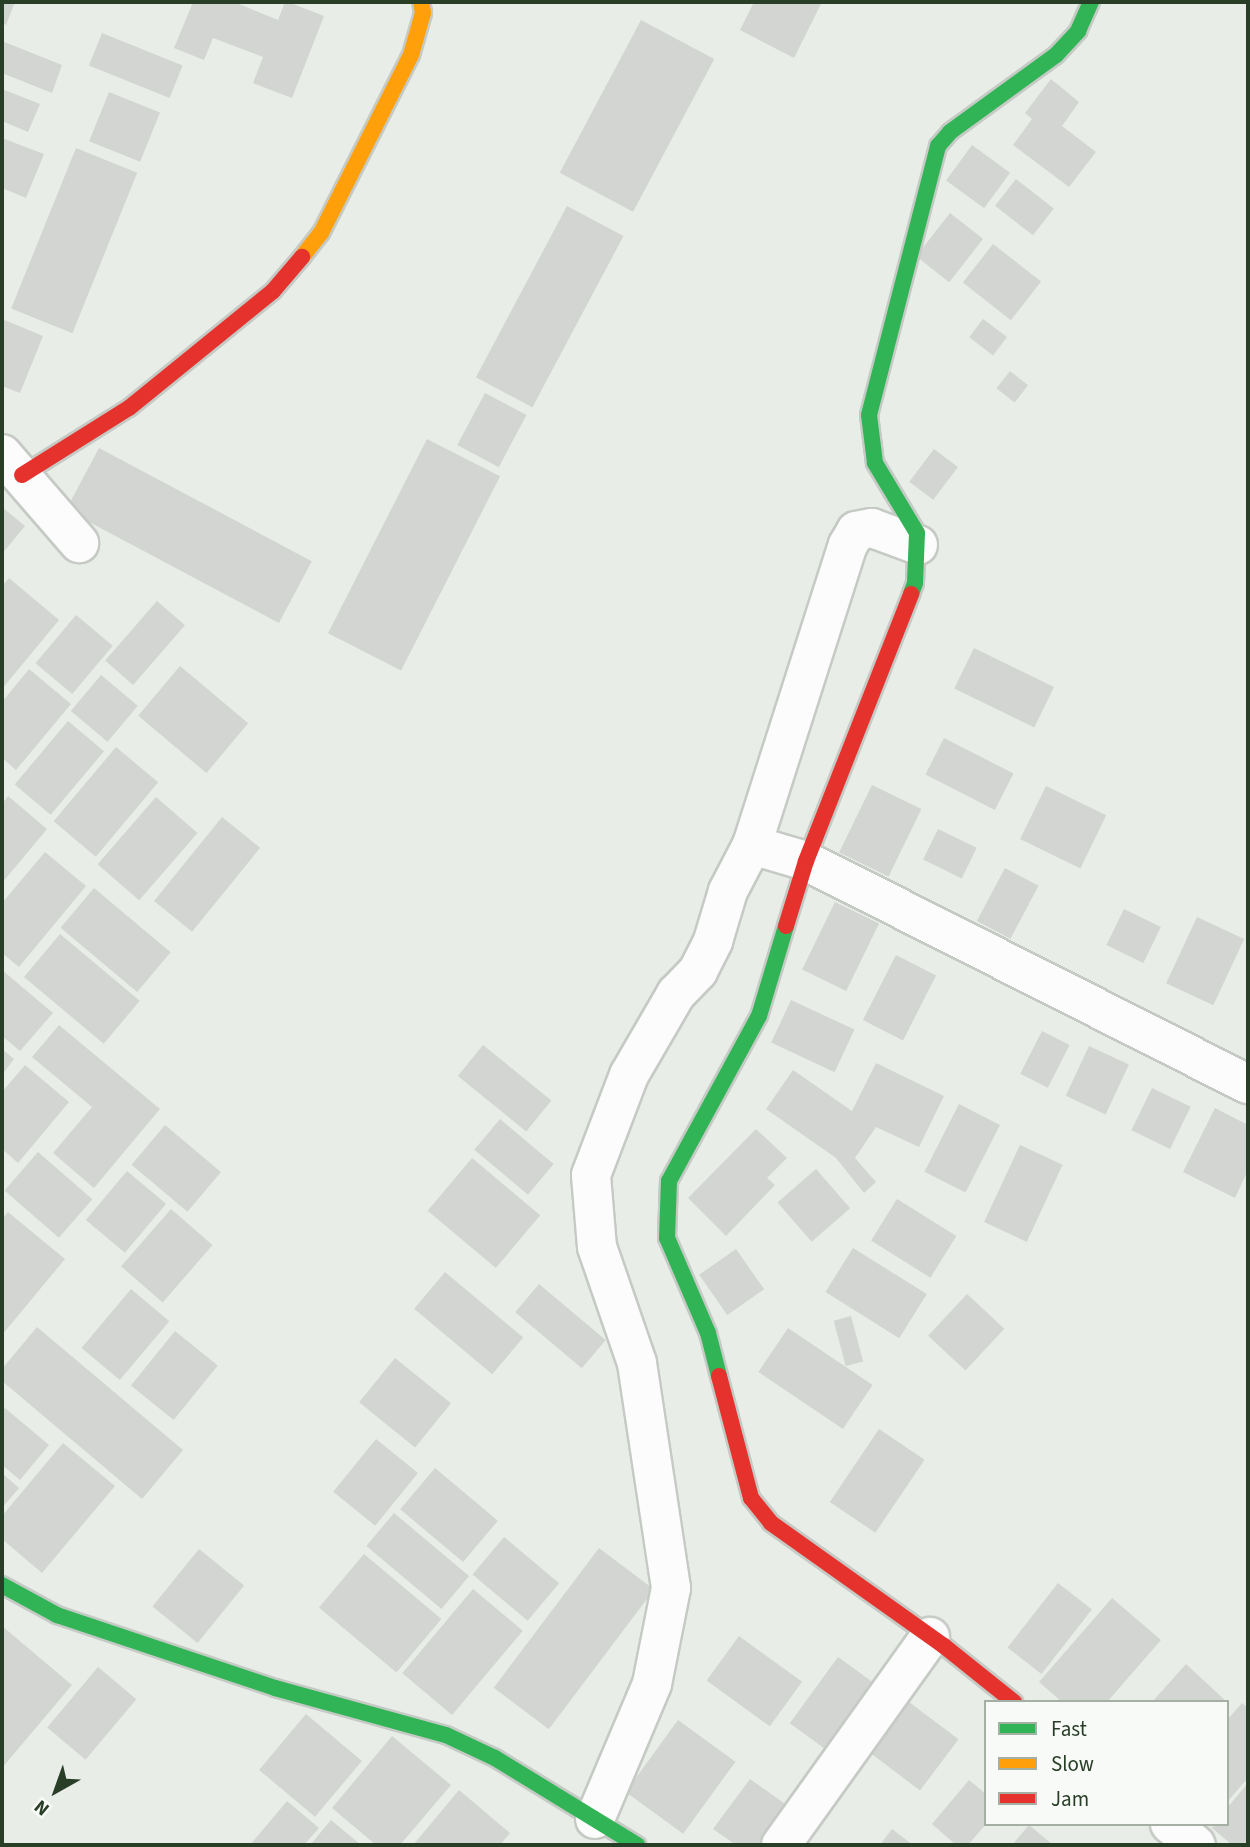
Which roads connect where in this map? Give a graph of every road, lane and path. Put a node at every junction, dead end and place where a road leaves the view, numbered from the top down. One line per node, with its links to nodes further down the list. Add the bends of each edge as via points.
1 (421, 2): 3 (street, via 423,13 411,55 321,233 273,291 129,408)
2 (1091, 2): 4 (street, via 1078,31 1056,55 950,132 938,146 869,415 875,463 917,533)
3 (12, 464): 5 (street)
4 (897, 537): 6 (street, via 915,583); 6 (street, via 856,531 848,545)
5 (79, 542)
6 (776, 851): 7 (street); 9 (street, via 759,1016 669,1181 667,1238 708,1333 751,1498 771,1523); 11 (street, via 728,891 713,942 698,971 676,994 629,1075 591,1175 597,1247 637,1363 671,1588 652,1684)
7 (1248, 1084)
8 (2, 1585): 11 (street, via 57,1615 275,1688 446,1735 495,1758)
9 (930, 1637): 10 (street); 14 (street)
10 (1011, 1700)
11 (595, 1819): 13 (street)
12 (1172, 1826): 15 (street)
13 (631, 1844)
14 (780, 1845)
15 (1196, 1845)

